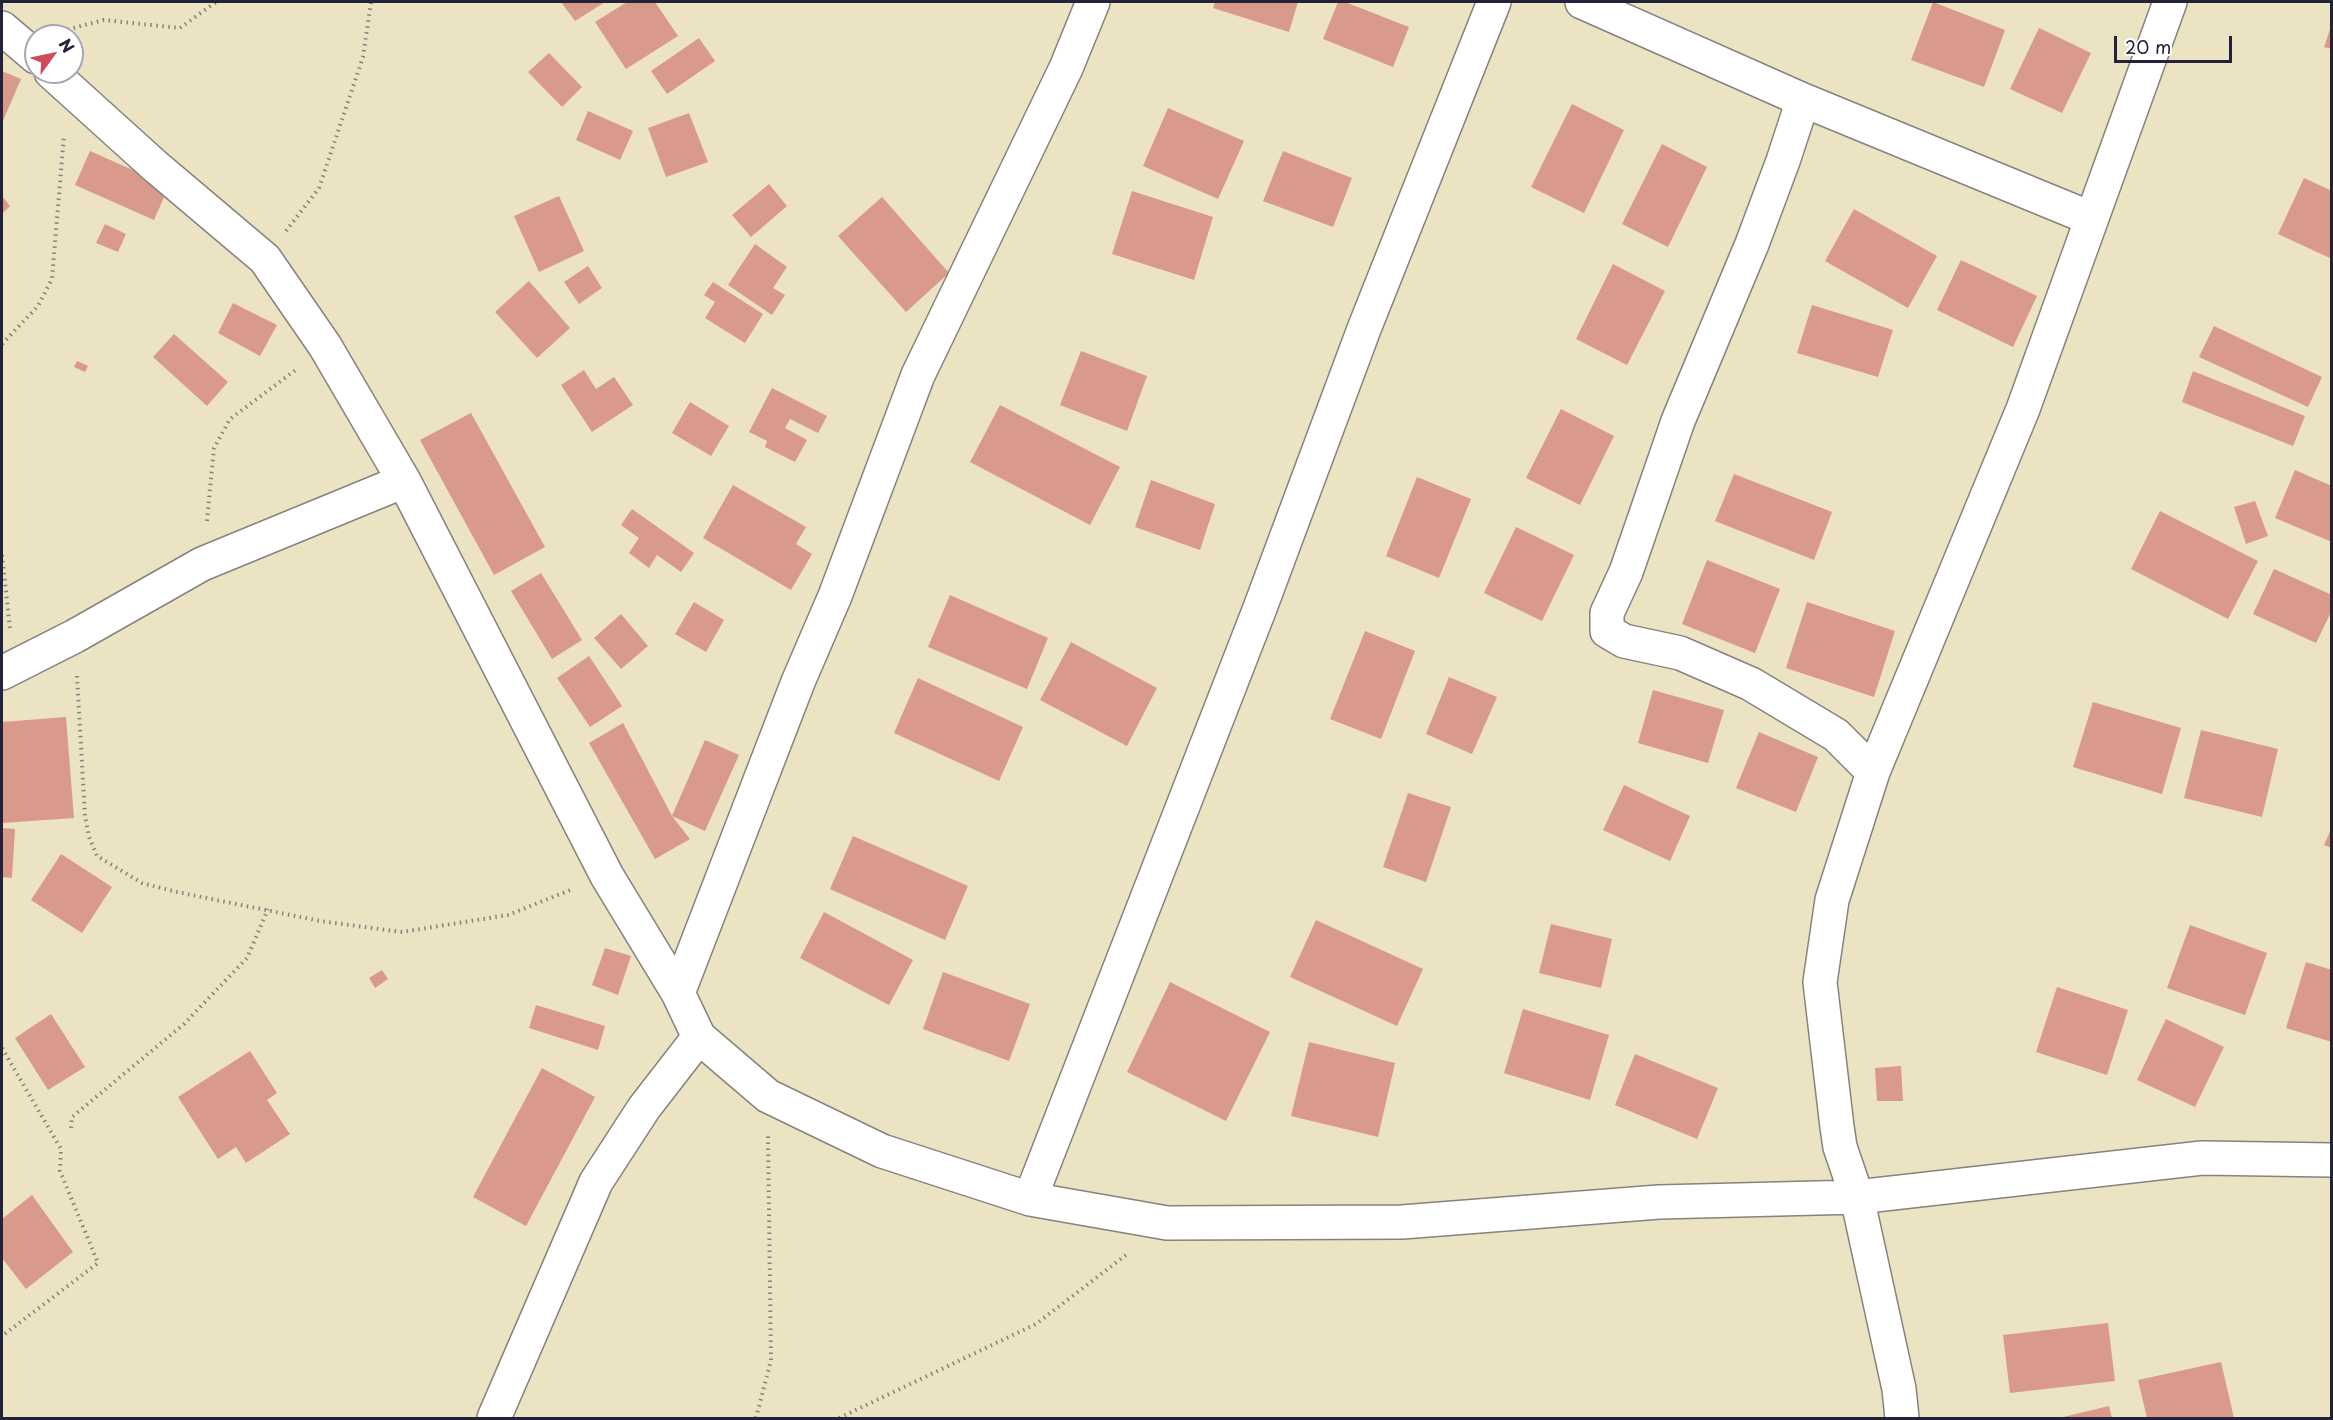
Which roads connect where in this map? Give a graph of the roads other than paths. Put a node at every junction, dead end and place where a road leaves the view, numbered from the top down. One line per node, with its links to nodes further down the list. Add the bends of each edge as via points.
1 (1093, 2): 13 (street, via 1066,68 918,375)
2 (1494, 2): 17 (street, via 1364,329)
3 (1582, 2): 8 (street)
4 (2170, 2): 9 (street)
5 (2, 28): 6 (street)
6 (24, 37)
7 (63, 84): 10 (street, via 265,259 325,346)
8 (1803, 100): 9 (street); 12 (street, via 1756,234 1678,421 1626,572 1606,613 1607,631 1624,640 1680,652 1751,684 1836,735)
9 (2090, 218): 12 (street, via 2023,409)
10 (404, 481): 11 (street, via 202,564); 13 (street, via 607,876)
11 (8, 671)
12 (1873, 772): 16 (street, via 1832,900 1820,982 1840,1147)
13 (678, 993): 14 (street)
14 (699, 1037): 17 (street, via 768,1096 882,1151); 18 (street, via 644,1108 596,1182)
15 (2331, 1160): 16 (street, via 2202,1158)
16 (1857, 1197): 17 (street, via 1659,1202 1402,1222 1167,1223); 19 (street, via 1899,1389)
17 (1030, 1199)
18 (494, 1419)
19 (1902, 1419)

